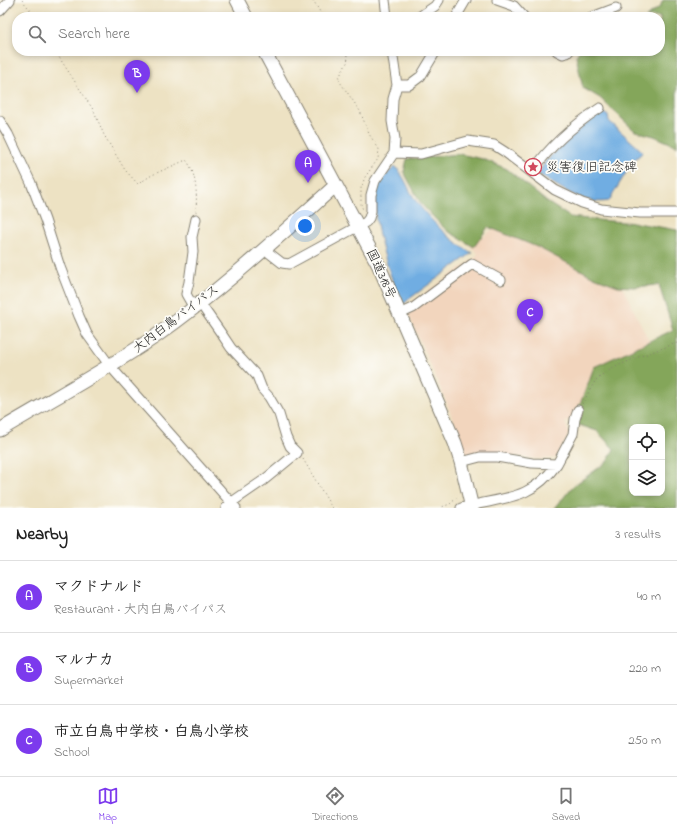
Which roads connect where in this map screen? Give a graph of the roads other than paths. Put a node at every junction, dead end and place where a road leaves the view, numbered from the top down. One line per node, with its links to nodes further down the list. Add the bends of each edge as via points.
1 (10, 0): 8 (street)
2 (237, 0): 9 (highway)
3 (385, 0): 10 (street)
4 (439, 0): 11 (street)
5 (466, 0): 12 (street)
6 (497, 0): 13 (street, via 514,6)
7 (616, 8): 14 (street)
8 (0, 11)
9 (243, 12)
10 (386, 12)
11 (426, 12)
12 (459, 12)
13 (519, 12)
14 (605, 12)
15 (267, 56): 23 (highway, 国道318号)
16 (393, 56): 18 (street)
17 (433, 56): 18 (street, via 420,76 409,85)
18 (398, 85): 21 (street, via 393,99)
19 (600, 108): 22 (street, via 558,141)
20 (0, 121): 31 (street, via 31,183 60,267 87,334)
21 (394, 153): 22 (street, via 421,154 468,141 494,145); 26 (street, via 375,181 371,195 372,210 369,218)
22 (532, 172): 24 (street, via 555,190 601,209)
23 (335, 186): 26 (highway, 国道318号); 27 (highway, 大内白鳥バイパス)
24 (677, 213)
25 (196, 219): 29 (street, via 186,294)
26 (362, 224): 27 (street, via 289,264 282,263); 30 (highway, 国道318号, via 379,266)
27 (264, 249): 29 (highway, 大内白鳥バイパス)
28 (501, 280): 30 (street, via 472,264)
29 (197, 305): 31 (highway, 大内白鳥バイパス); 36 (street, via 257,376 262,389 279,414 290,446 297,453)
30 (403, 313): 34 (highway, 国道318号)
31 (110, 366): 33 (highway, 大内白鳥バイパス); 36 (street)
32 (578, 410): 35 (street, via 573,434)
33 (0, 430)
34 (461, 462): 35 (street, via 480,457 497,457); 37 (highway, 国道318号, via 468,490)
35 (557, 464): 37 (street, via 548,476 531,490 513,498)
36 (231, 506)
37 (468, 507)

